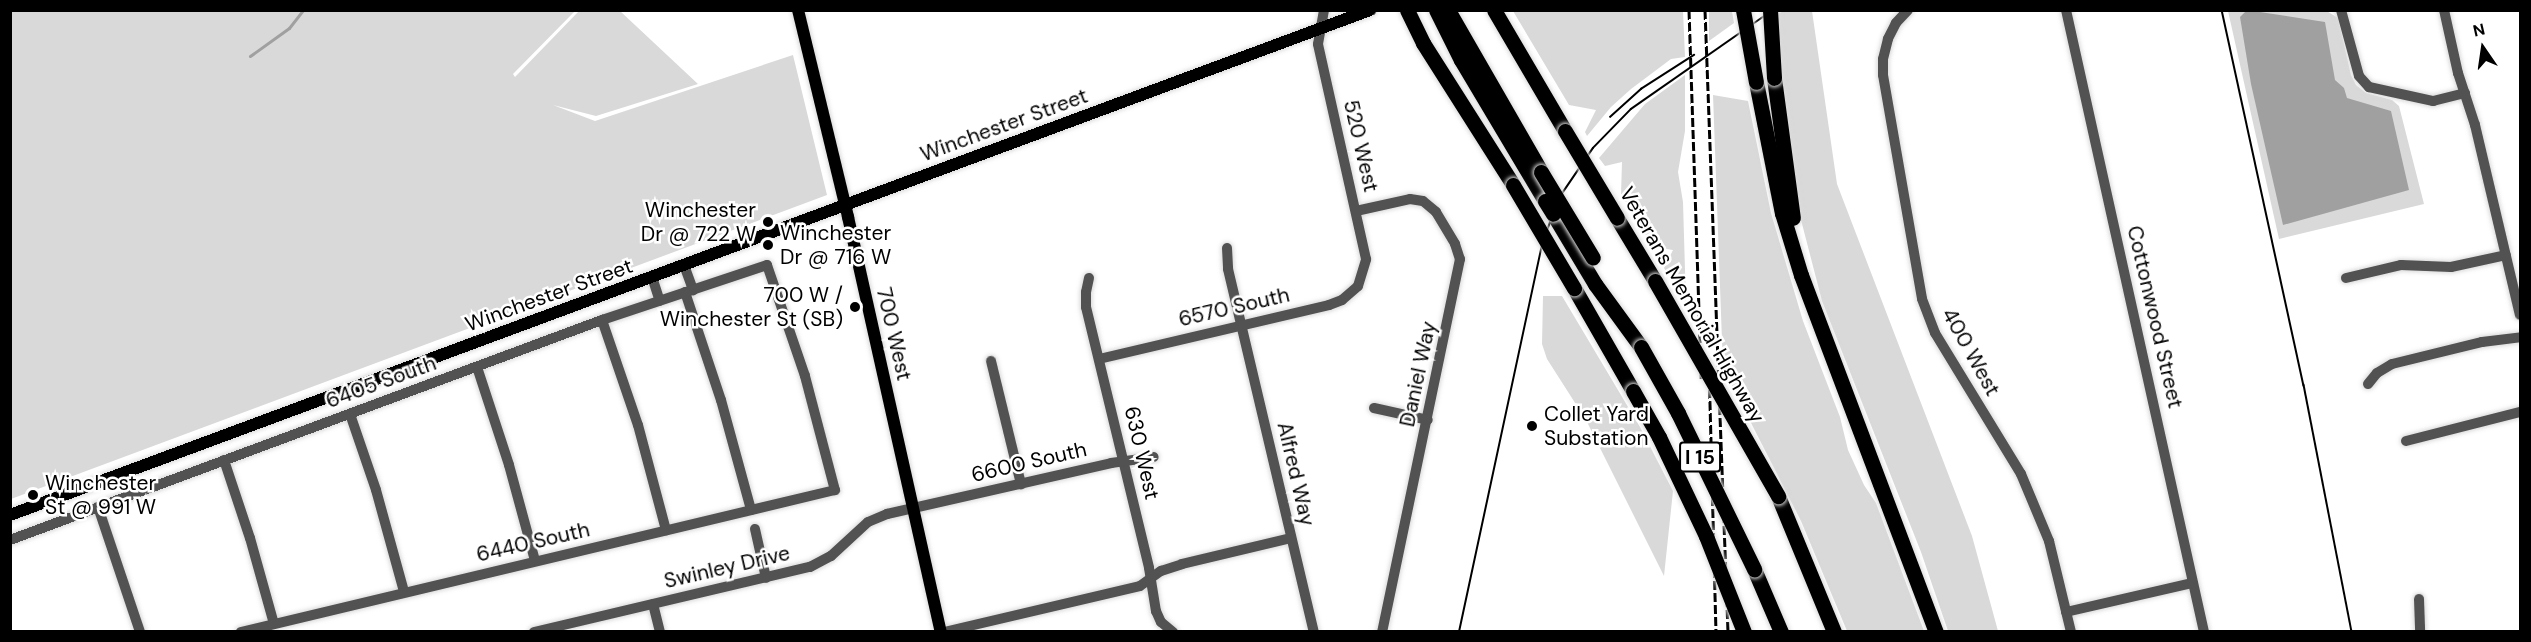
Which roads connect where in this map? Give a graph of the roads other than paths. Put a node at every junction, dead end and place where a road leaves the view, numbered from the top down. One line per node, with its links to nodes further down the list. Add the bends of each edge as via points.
1 (798, 10): 17 (main road, 700 West)
2 (1324, 10): 14 (street, 520 West)
3 (1370, 10): 14 (main road, Winchester Street)
4 (1407, 10): 73 (highway, bridge, via 1423,44 1513,185 1659,437 1706,536)
5 (1436, 10): 15 (highway)
6 (1448, 10): 15 (highway, I 15)
7 (1743, 10): 23 (highway, bridge, via 1782,213)
8 (1770, 10): 23 (highway, bridge, via 1774,78)
9 (1908, 10): 63 (street, 400 West, via 1888,39 1883,75 1925,309 1935,333 2021,474 2049,541)
10 (2066, 10): 59 (street, Cottonwood Street)
11 (2341, 10): 16 (street, via 2359,76 2369,87 2433,101)
12 (2444, 10): 16 (street)
13 (1496, 15): 75 (highway, Veterans Memorial Highway / I 15, bridge, via 1778,496)
14 (1322, 28): 17 (main road, Winchester Street); 18 (street, 520 West, via 1318,44)
15 (1455, 36): 33 (highway, I 15, bridge, via 1593,258); 33 (highway, bridge, via 1545,201 1595,284)
16 (2465, 93): 20 (street)
17 (845, 205): 21 (main road, Winchester Street); 49 (main road, 700 West)
18 (1356, 211): 22 (street, 520 West, via 1366,260); 41 (street, Daniel Way, via 1410,199 1424,201 1436,212 1459,254 1460,270)
19 (1227, 248): 31 (street, Alfred Way)
20 (2506, 255): 26 (street, via 2451,267 2401,265); 29 (street)
21 (684, 265): 24 (main road, Winchester Street); 27 (street)
22 (1364, 273): 31 (street, 6570 South, via 1358,286 1342,300)
23 (1801, 275): 76 (highway)
24 (652, 277): 28 (street); 51 (main road, Winchester Street)
25 (1089, 278): 34 (street, 630 West, via 1085,299)
26 (2346, 278)
27 (689, 291): 28 (street, 6405 South); 47 (street, 6405 South, via 767,265 805,376); 50 (street)
28 (660, 301): 30 (street, 6405 South)
29 (2520, 315)
30 (602, 320): 36 (street, 6405 South); 53 (street, via 638,425)
31 (1242, 326): 34 (street, 6570 South); 54 (street, Alfred Way)
32 (2520, 337): 37 (street, via 2392,364)
33 (1641, 347): 74 (highway, I 15, bridge, via 1678,413)
34 (1099, 359): 45 (street, 630 West)
35 (991, 361): 46 (street)
36 (477, 367): 40 (street, 6405 South); 56 (street)
37 (2368, 384)
38 (1374, 408): 41 (street)
39 (2520, 412): 42 (street)
40 (350, 414): 44 (street, 6405 South); 60 (street)
41 (1428, 420): 72 (street, Daniel Way)
42 (2406, 441)
43 (1154, 457): 45 (street, 6600 South)
44 (224, 460): 48 (street, 6405 South); 64 (street)
45 (1125, 462): 46 (street, 6600 South); 58 (street, 630 West)
46 (1021, 484): 49 (street, 6600 South)
47 (835, 490): 50 (street, 6440 South)
48 (98, 507): 55 (street, 6405 South); 65 (street)
49 (913, 508): 57 (street, Swinley Drive, via 868,522 816,565); 69 (main road, 700 West)
50 (751, 510): 53 (street, 6440 South)
51 (10, 515)
52 (755, 529): 57 (street)
53 (666, 530): 56 (street, 6440 South)
54 (1291, 538): 58 (street, via 1182,564); 71 (street, Alfred Way)
55 (10, 540)
56 (536, 561): 60 (street, 6440 South)
57 (766, 578): 62 (street, Swinley Drive)
58 (1150, 579): 69 (street, via 1140,586); 70 (street, 630 West, via 1158,617)
59 (2193, 583): 63 (street); 78 (street, Cottonwood Street)
60 (404, 592): 64 (street, 6440 South)
61 (2419, 599): 79 (street)
62 (653, 604): 67 (street, Swinley Drive); 68 (street)
63 (2066, 612): 77 (street, 400 West)
64 (274, 624): 66 (street, 6440 South)
65 (140, 632)
66 (241, 632)
67 (534, 632)
68 (660, 632)
69 (943, 632)
70 (1173, 632)
71 (1314, 632)
72 (1382, 632)
73 (1744, 632)
74 (1781, 632)
75 (1834, 632)
76 (1936, 632)
77 (2071, 632)
78 (2204, 632)
79 (2420, 632)

